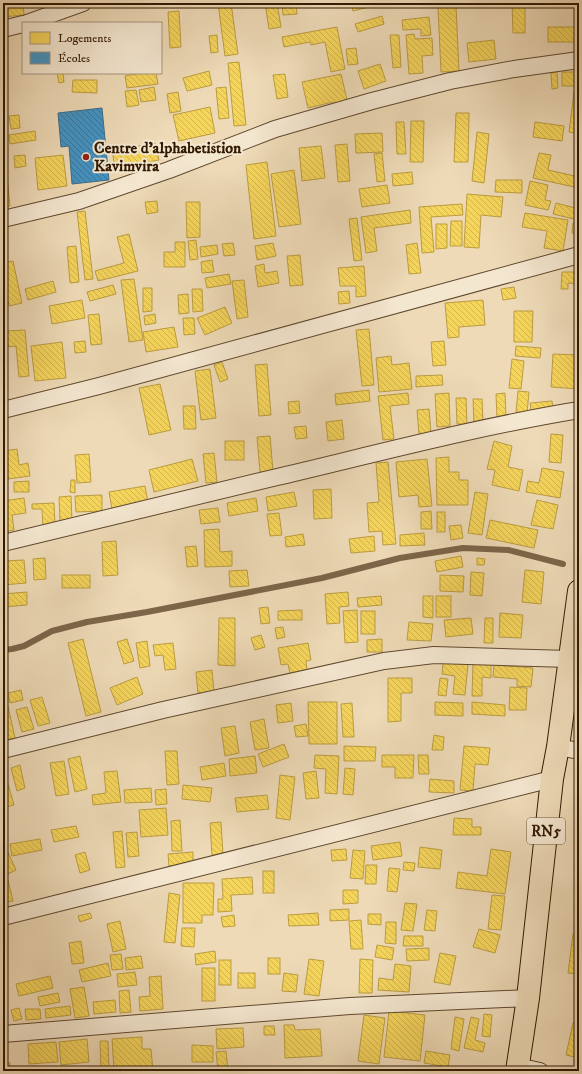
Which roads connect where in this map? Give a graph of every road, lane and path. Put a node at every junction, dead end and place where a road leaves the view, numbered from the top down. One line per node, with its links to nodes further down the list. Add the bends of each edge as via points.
1 (83, 3): 2 (street)
2 (30, 22)
3 (22, 24): 4 (street)
4 (3, 29)
5 (579, 60): 6 (street, via 450,81 372,101 275,129 79,201)
6 (3, 219)
7 (579, 255): 8 (street)
8 (3, 410)
9 (579, 410): 10 (street, via 378,452)
10 (3, 543)
11 (579, 591): 12 (highway, RN5)
12 (570, 659): 13 (highway, RN5); 14 (street, via 434,655 384,661 163,710)
13 (558, 747): 15 (street); 16 (highway, RN5)
14 (3, 750)
15 (579, 751)
16 (552, 779): 17 (street); 18 (highway, RN5)
17 (3, 917)
18 (528, 998): 19 (street, via 350,1006); 20 (highway, RN5)
19 (3, 1034)
20 (517, 1068): 21 (street)
21 (540, 1071)

